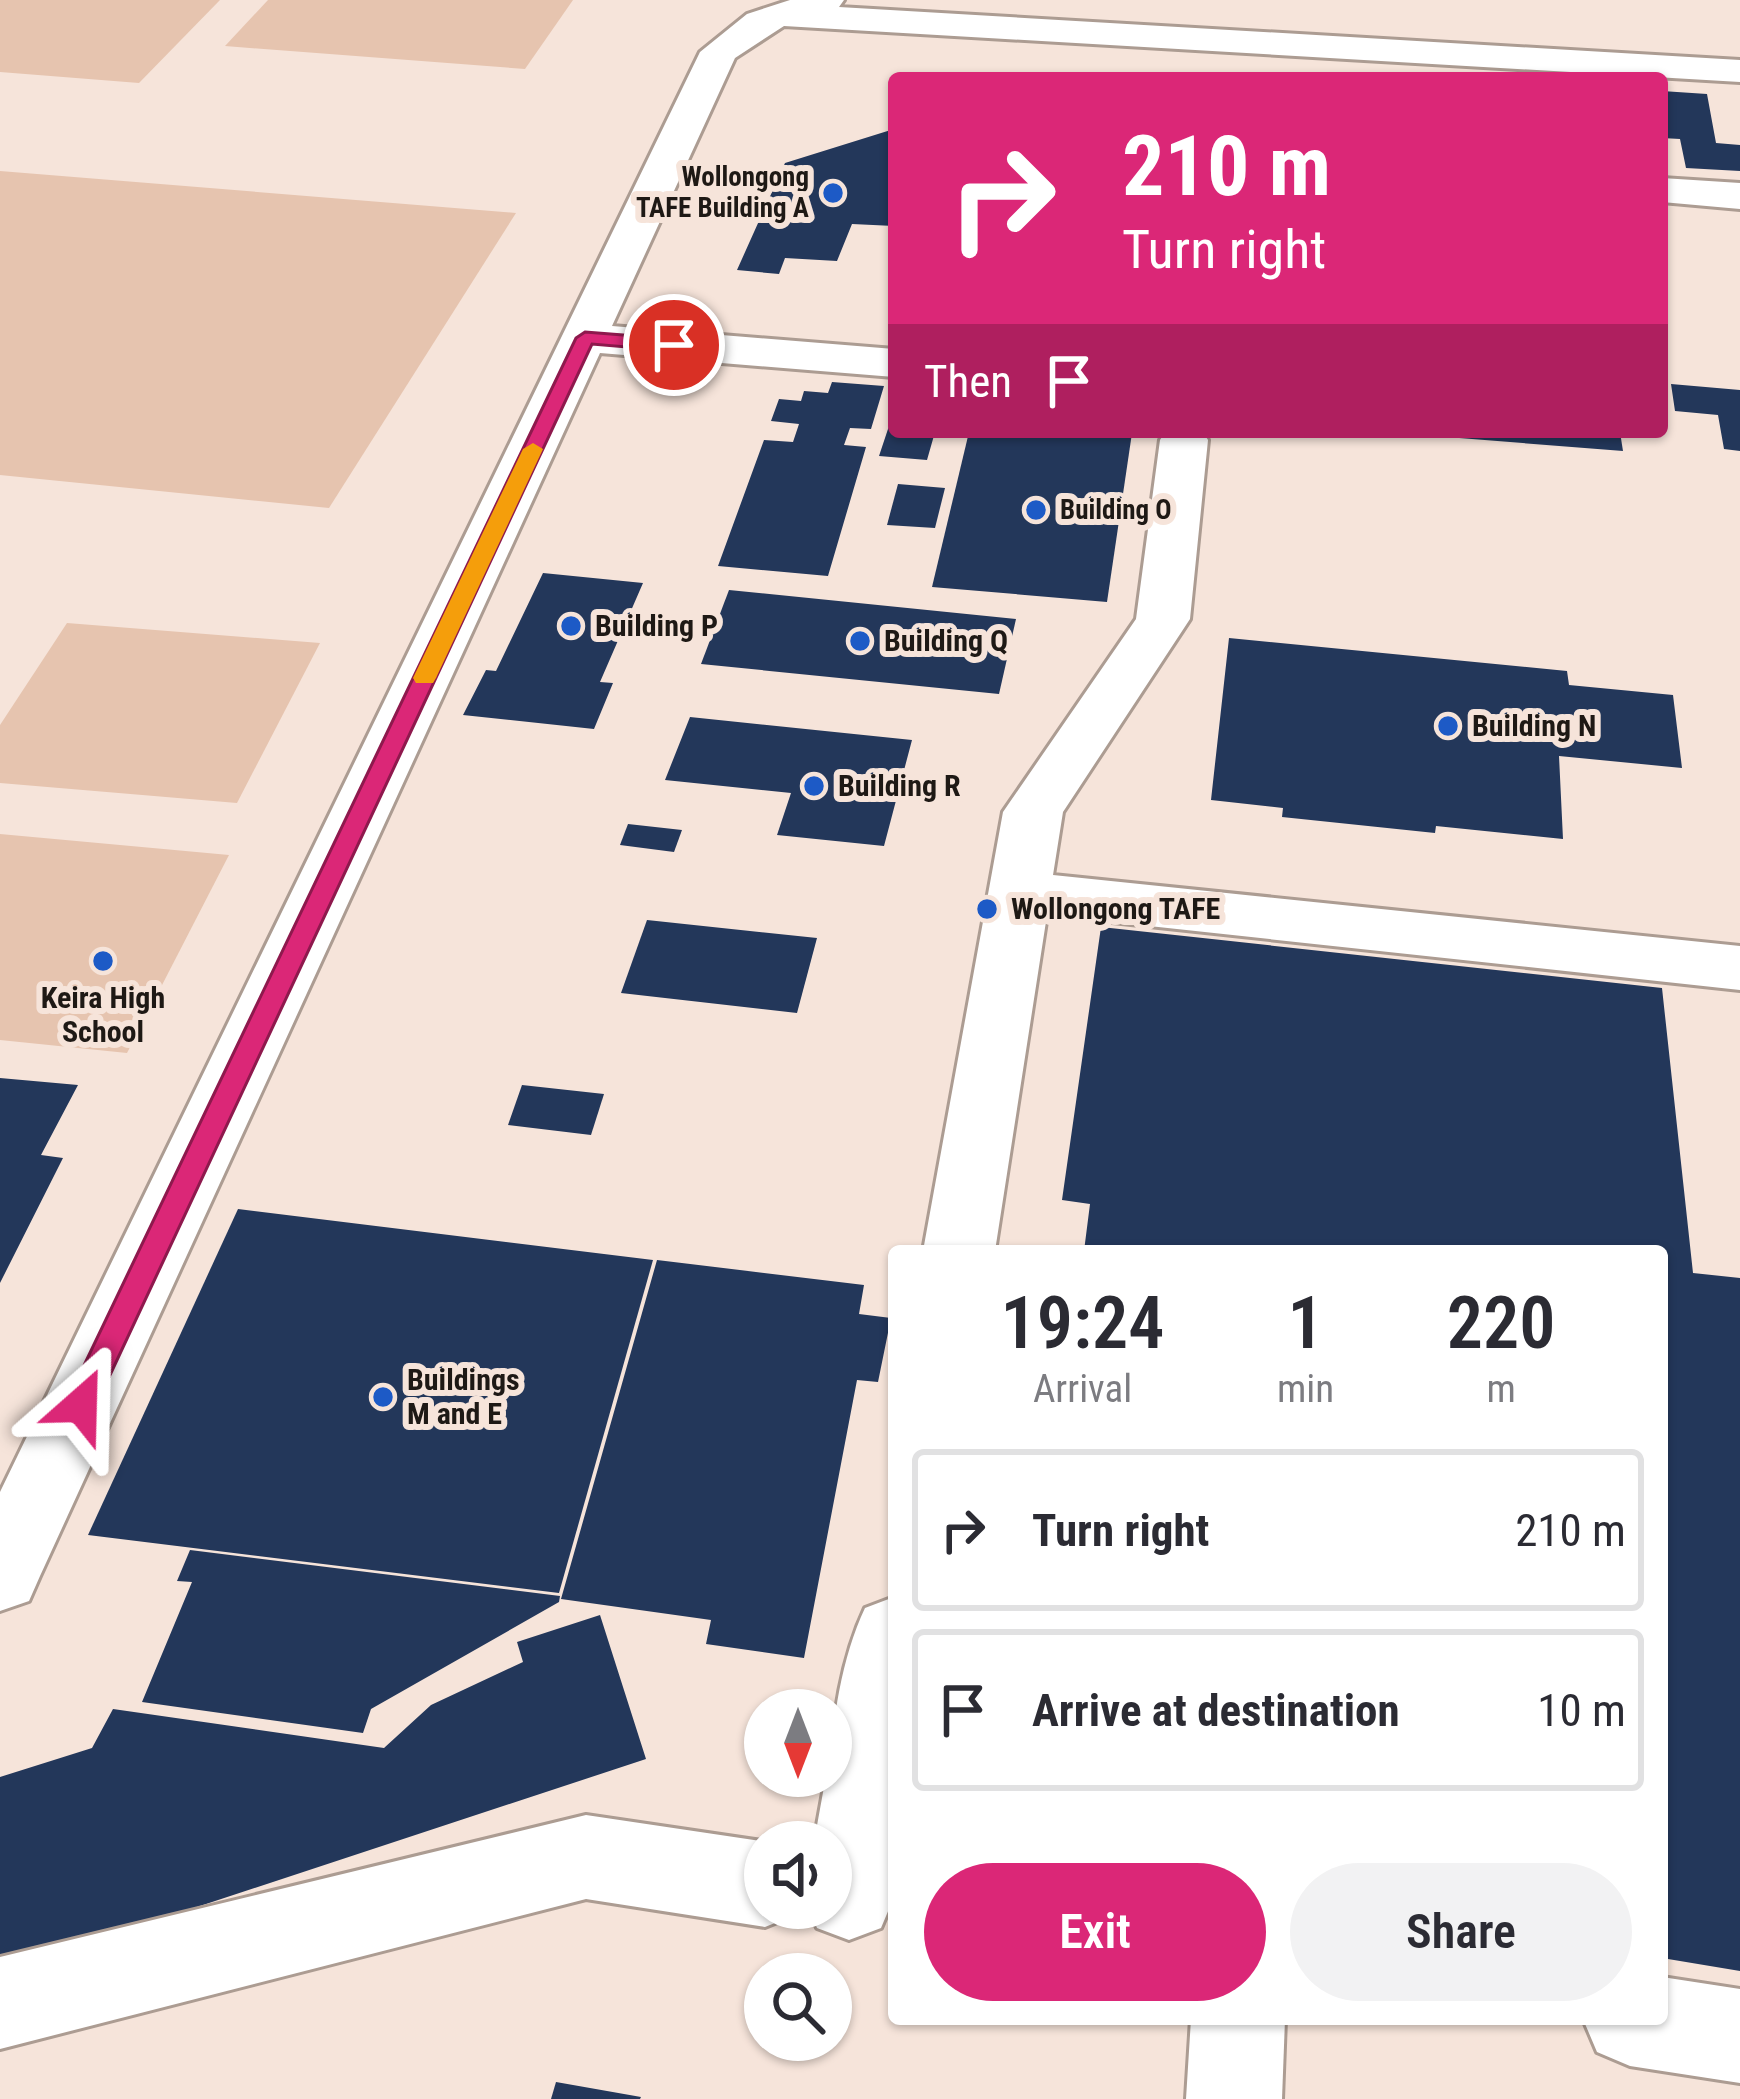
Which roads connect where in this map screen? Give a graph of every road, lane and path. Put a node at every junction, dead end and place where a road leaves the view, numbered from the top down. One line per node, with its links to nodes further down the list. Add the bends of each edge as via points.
1 (826, 0): 3 (lane)
2 (838, 0): 4 (lane)
3 (776, 15): 4 (lane); 9 (lane, via 745,30 721,21)
4 (874, 19): 5 (lane)
5 (1296, 61): 6 (lane)
6 (1740, 71)
7 (1668, 190): 8 (lane)
8 (1740, 196)
9 (585, 338): 10 (lane); 15 (lane)
10 (888, 363)
11 (1184, 440): 12 (lane, via 1163,619 1033,812)
12 (1020, 892): 13 (lane); 14 (lane)
13 (1740, 968)
14 (960, 1245)
15 (0, 1576)
16 (888, 1661): 17 (lane)
17 (852, 1821)
18 (744, 1881): 19 (lane, via 586,1857)
19 (0, 2003)
20 (1238, 2025): 23 (lane)
21 (1668, 2025): 22 (lane)
22 (1740, 2036)
23 (1234, 2099)

